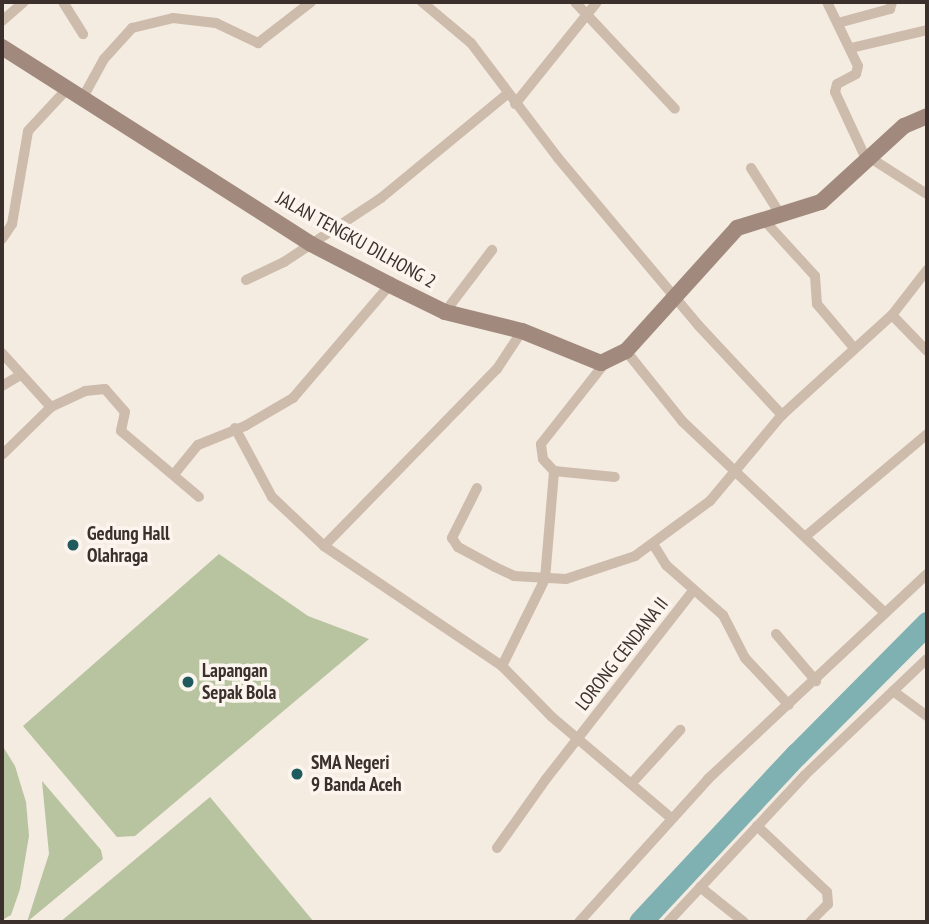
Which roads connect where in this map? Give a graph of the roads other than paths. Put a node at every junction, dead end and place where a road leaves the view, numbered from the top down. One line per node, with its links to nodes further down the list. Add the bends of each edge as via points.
1 (24, 2): 10 (street)
2 (63, 2): 13 (street)
3 (312, 2): 18 (street, via 258,43 216,23 173,18 132,28 104,59)
4 (422, 2): 17 (street, via 471,43)
5 (575, 2): 9 (street)
6 (597, 2): 9 (street)
7 (828, 2): 11 (street)
8 (892, 2): 11 (street, via 890,9)
9 (588, 12): 19 (street); 20 (street)
10 (2, 21)
11 (838, 23): 14 (street)
12 (927, 30): 14 (street)
13 (83, 34)
14 (851, 48): 22 (street, via 858,72 839,82 835,92)
15 (2, 49): 16 (street, JALAN TENGKU DILHONG 2)
16 (67, 89): 18 (street, JALAN TENGKU DILHONG 2); 27 (street, via 28,131 12,224)
17 (507, 94): 19 (street); 28 (street, via 399,186)
18 (82, 99): 28 (street, JALAN TENGKU DILHONG 2)
19 (515, 104): 33 (street)
20 (675, 109)
21 (927, 116): 22 (street, via 904,126)
22 (870, 161): 24 (street); 25 (street, via 821,202)
23 (751, 168): 25 (street)
24 (927, 194)
25 (780, 214): 26 (street)
26 (764, 219): 33 (street, via 737,228); 37 (street, via 815,276 817,304)
27 (2, 239)
28 (311, 244): 31 (street); 32 (street, JALAN TENGKU DILHONG 2)
29 (492, 250): 34 (street)
30 (927, 270): 35 (street)
31 (246, 280)
32 (390, 285): 34 (street, JALAN TENGKU DILHONG 2); 46 (street, via 293,398)
33 (677, 297): 38 (street); 45 (street)
34 (445, 312): 36 (street, JALAN TENGKU DILHONG 2)
35 (892, 315): 37 (street); 39 (street)
36 (522, 331): 41 (street, JALAN TENGKU DILHONG 2); 57 (street, via 497,369)
37 (854, 348): 45 (street)
38 (626, 351): 41 (street); 51 (street, via 682,421)
39 (927, 351)
40 (2, 353): 42 (street)
41 (606, 363): 49 (street, via 544,438 543,459)
42 (20, 375): 43 (street); 44 (street)
43 (2, 386)
44 (51, 407): 48 (street); 50 (street, via 85,391 105,389 125,412 121,431)
45 (782, 415): 51 (street)
46 (235, 428): 50 (street, via 198,445); 57 (street, via 272,497)
47 (927, 434): 55 (street)
48 (2, 455)
49 (554, 471): 52 (street); 59 (street)
50 (175, 473): 54 (street)
51 (736, 474): 55 (street); 56 (street, via 710,501)
52 (615, 477)
53 (477, 488): 59 (street, via 452,538 455,544 514,576)
54 (199, 497)
55 (806, 536): 61 (street)
56 (653, 544): 59 (street, via 595,572); 60 (street, via 666,565)
57 (324, 546): 64 (street)
58 (927, 574): 61 (street)
59 (545, 579): 64 (street)
60 (693, 591): 67 (street, via 723,615 746,658); 70 (street, LORONG CENDANA II)
61 (885, 613): 65 (street)
62 (776, 634): 65 (street)
63 (927, 659): 66 (street)
64 (502, 666): 70 (street)
65 (816, 681): 67 (street)
66 (893, 691): 68 (street); 73 (street)
67 (789, 705): 72 (street)
68 (927, 716)
69 (680, 730): 71 (street)
70 (578, 737): 71 (street); 74 (street, LORONG CENDANA II)
71 (632, 783): 72 (street)
72 (671, 818): 76 (street)
73 (757, 826): 75 (street); 79 (street, via 827,892 828,904)
74 (497, 848)
75 (700, 887): 77 (street); 78 (street)
76 (579, 922)
77 (668, 922)
78 (744, 922)
79 (810, 922)

